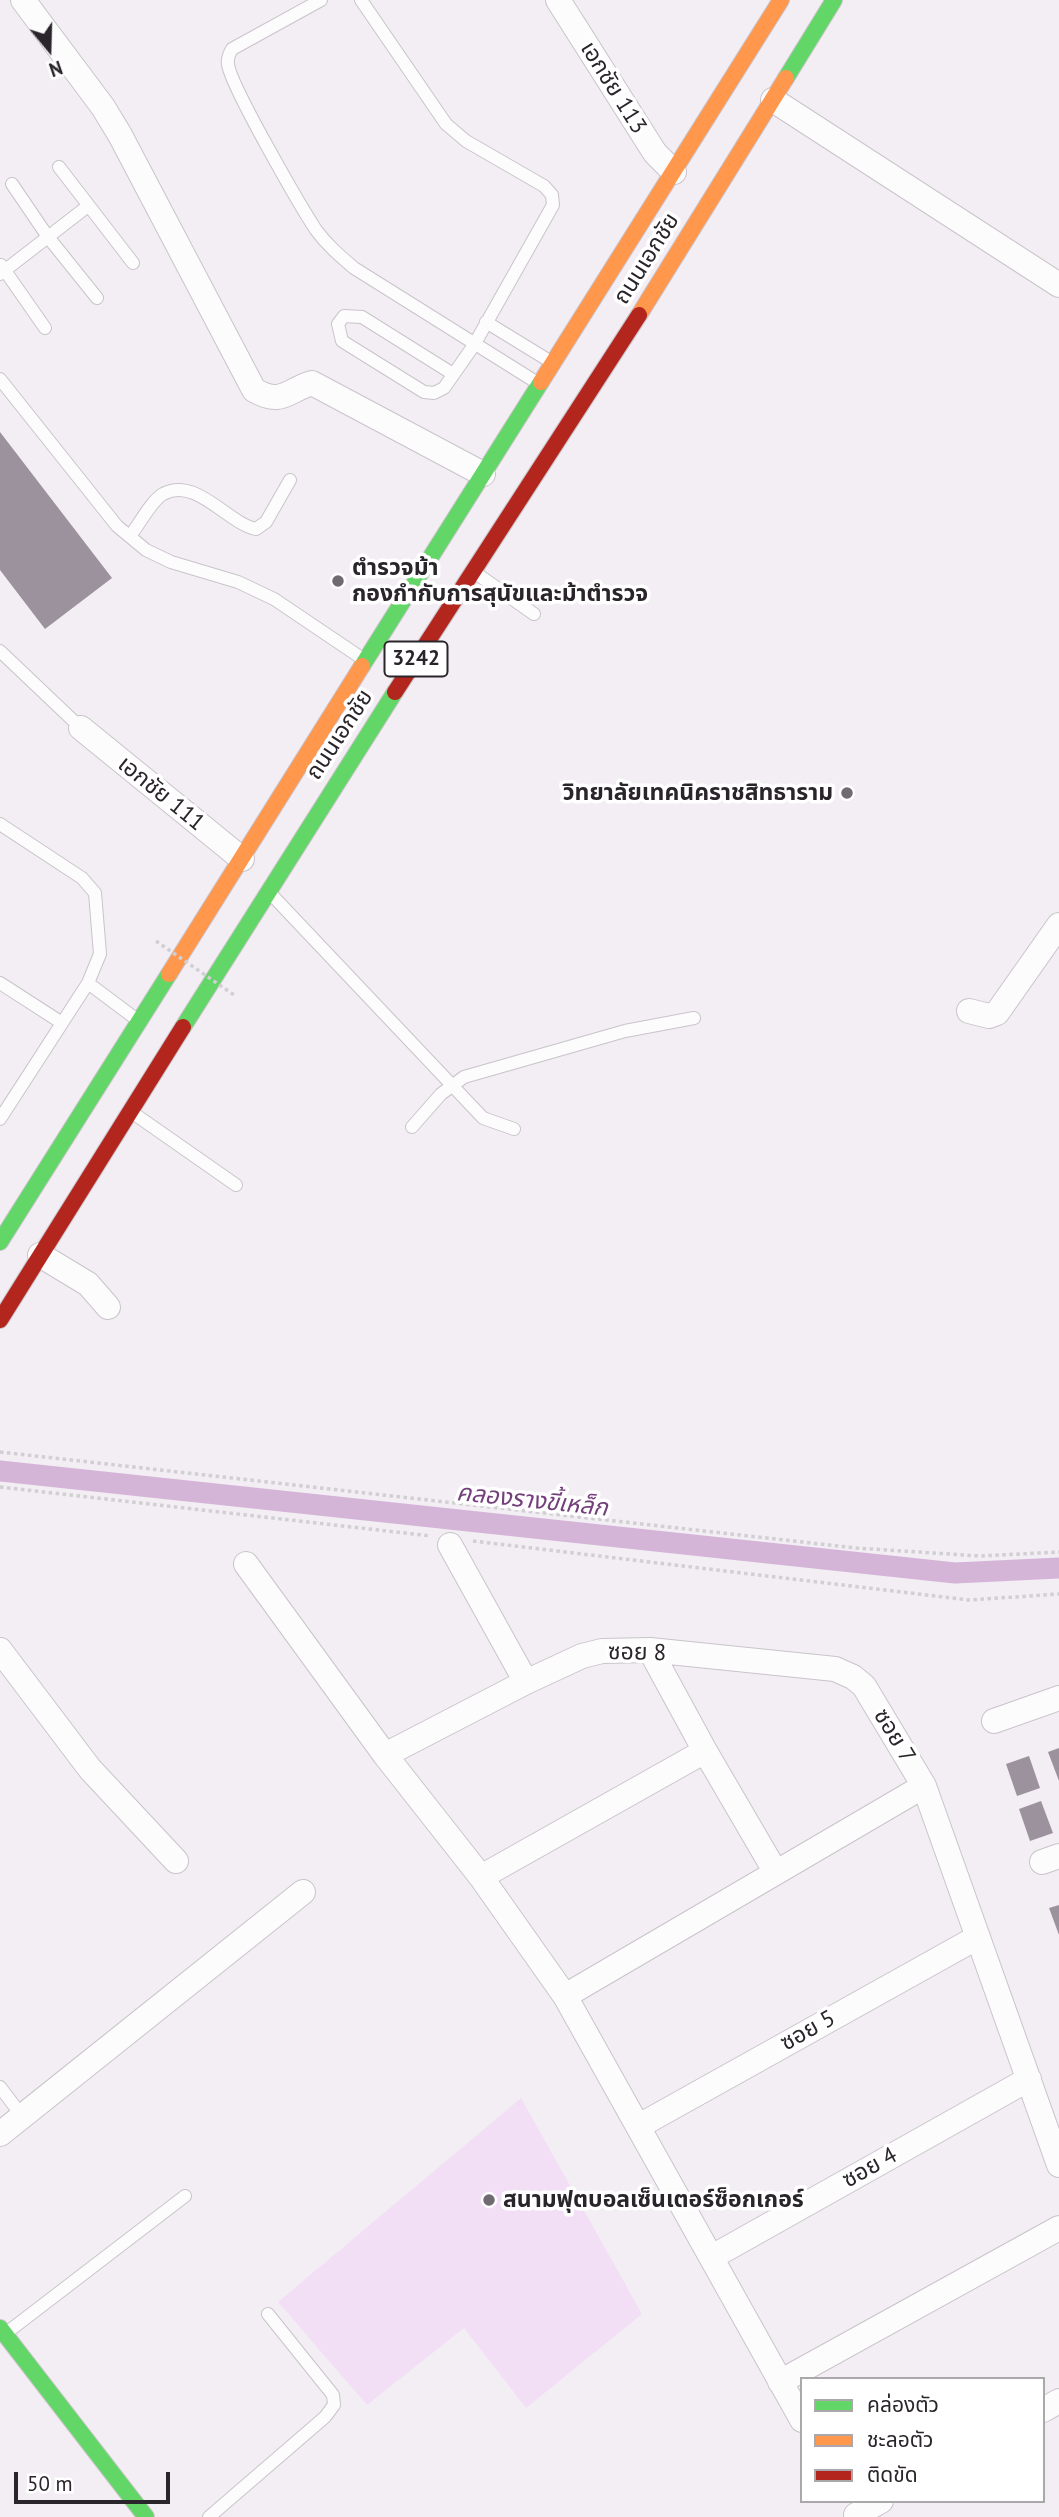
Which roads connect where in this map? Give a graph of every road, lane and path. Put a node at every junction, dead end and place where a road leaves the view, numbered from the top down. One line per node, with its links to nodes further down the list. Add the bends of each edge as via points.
1 (23, 0): 24 (street, via 120,135 254,390 268,398 283,398 312,383)
2 (321, 0): 19 (lane, via 232,49 228,66 315,228 331,248 354,268)
3 (361, 0): 17 (lane, via 446,124 552,195 554,205)
4 (558, 0): 9 (street, เอกชัย 113, via 654,153)
5 (781, 0): 9 (main road, ถนนเอกชัย / 3242)
6 (834, 0): 7 (main road, ถนนเอกชัย / 3242)
7 (773, 100): 15 (street); 27 (main road, ถนนเอกชัย / 3242)
8 (59, 167): 11 (lane)
9 (674, 172): 20 (main road, ถนนเอกชัย / 3242)
10 (12, 184): 12 (lane)
11 (88, 206): 12 (lane); 13 (lane)
12 (48, 237): 14 (lane); 16 (lane)
13 (133, 263)
14 (2, 270): 18 (lane)
15 (1059, 285)
16 (97, 299)
17 (486, 321): 19 (lane); 20 (lane)
18 (45, 328)
19 (474, 345): 21 (lane); 23 (lane)
20 (553, 363): 23 (main road, ถนนเอกชัย / 3242)
21 (453, 374): 21 (lane, via 362,317 344,316 338,324 342,341 424,393 444,388)
22 (0, 379): 26 (lane, via 117,526)
23 (540, 384): 24 (main road, ถนนเอกชัย / 3242)
24 (483, 474): 30 (main road, ถนนเอกชัย / 3242)
25 (290, 480): 26 (lane, via 266,522 256,529 243,526 198,495 175,491 162,494)
26 (130, 536): 30 (lane, via 171,562 238,582 274,599)
27 (473, 571): 28 (lane); 34 (main road, ถนนเอกชัย / 3242)
28 (534, 614)
29 (0, 651): 31 (lane)
30 (366, 661): 33 (main road, ถนนเอกชัย / 3242)
31 (81, 728): 33 (street, เอกชัย 111)
32 (0, 824): 38 (lane, via 82,878 95,893 100,954)
33 (242, 859): 42 (main road, ถนนเอกชัย / 3242)
34 (268, 890): 44 (lane); 45 (main road, ถนนเอกชัย / 3242)
35 (1059, 925): 40 (street, via 997,1013 989,1016)
36 (156, 941): 39 (path, bridge)
37 (0, 982): 43 (lane)
38 (88, 983): 42 (lane); 43 (lane)
39 (234, 995)
40 (969, 1011)
41 (694, 1018): 44 (lane, via 625,1031 464,1077)
42 (139, 1021): 50 (main road, ถนนเอกชัย / 3242)
43 (62, 1023): 46 (lane)
44 (453, 1085): 47 (lane); 48 (lane, via 483,1118)
45 (130, 1111): 49 (lane); 51 (main road, ถนนเอกชัย / 3242)
46 (0, 1119)
47 (412, 1127)
48 (514, 1129)
49 (236, 1185)
50 (7, 1239)
51 (34, 1252): 52 (street, via 88,1284); 53 (main road, ถนนเอกชัย / 3242)
52 (108, 1307)
53 (0, 1320)
54 (0, 1452): 57 (path, via 856,1548 980,1556)
55 (0, 1487): 56 (path)
56 (455, 1541): 59 (path, via 969,1600); 62 (street)
57 (1059, 1552)
58 (246, 1564): 67 (street)
59 (1059, 1594)
60 (0, 1650): 69 (street, via 90,1769)
61 (650, 1650): 62 (street, ซอย 8, via 603,1650); 63 (street, ซอย 8, via 835,1669); 66 (street)
62 (526, 1682): 67 (street, ซอย 8)
63 (864, 1686): 68 (street, ซอย 7)
64 (1059, 1698): 65 (street)
65 (994, 1721)
66 (705, 1751): 70 (street); 71 (street)
67 (385, 1755): 71 (street)
68 (924, 1786): 70 (street); 73 (street, ซอย 7)
69 (176, 1861)
70 (775, 1871): 74 (street)
71 (481, 1877): 74 (street)
72 (303, 1892): 77 (street)
73 (978, 1937): 75 (street, ซอย 7); 78 (street, ซอย 5)
74 (565, 1996): 78 (street)
75 (1029, 2079): 80 (street, ซอย 7); 83 (street, ซอย 4)
76 (0, 2087): 77 (lane)
77 (22, 2116): 79 (street)
78 (639, 2126): 83 (street)
79 (0, 2134)
80 (1059, 2165)
81 (185, 2196): 85 (lane)
82 (1059, 2228): 86 (street)
83 (712, 2257): 86 (street)
84 (268, 2314): 91 (lane, via 333,2395 334,2405 326,2417)
85 (2, 2331): 90 (main road)
86 (780, 2382): 87 (street)
87 (800, 2417)
88 (876, 2503): 89 (street)
89 (854, 2511)
90 (146, 2517)
91 (209, 2517)

